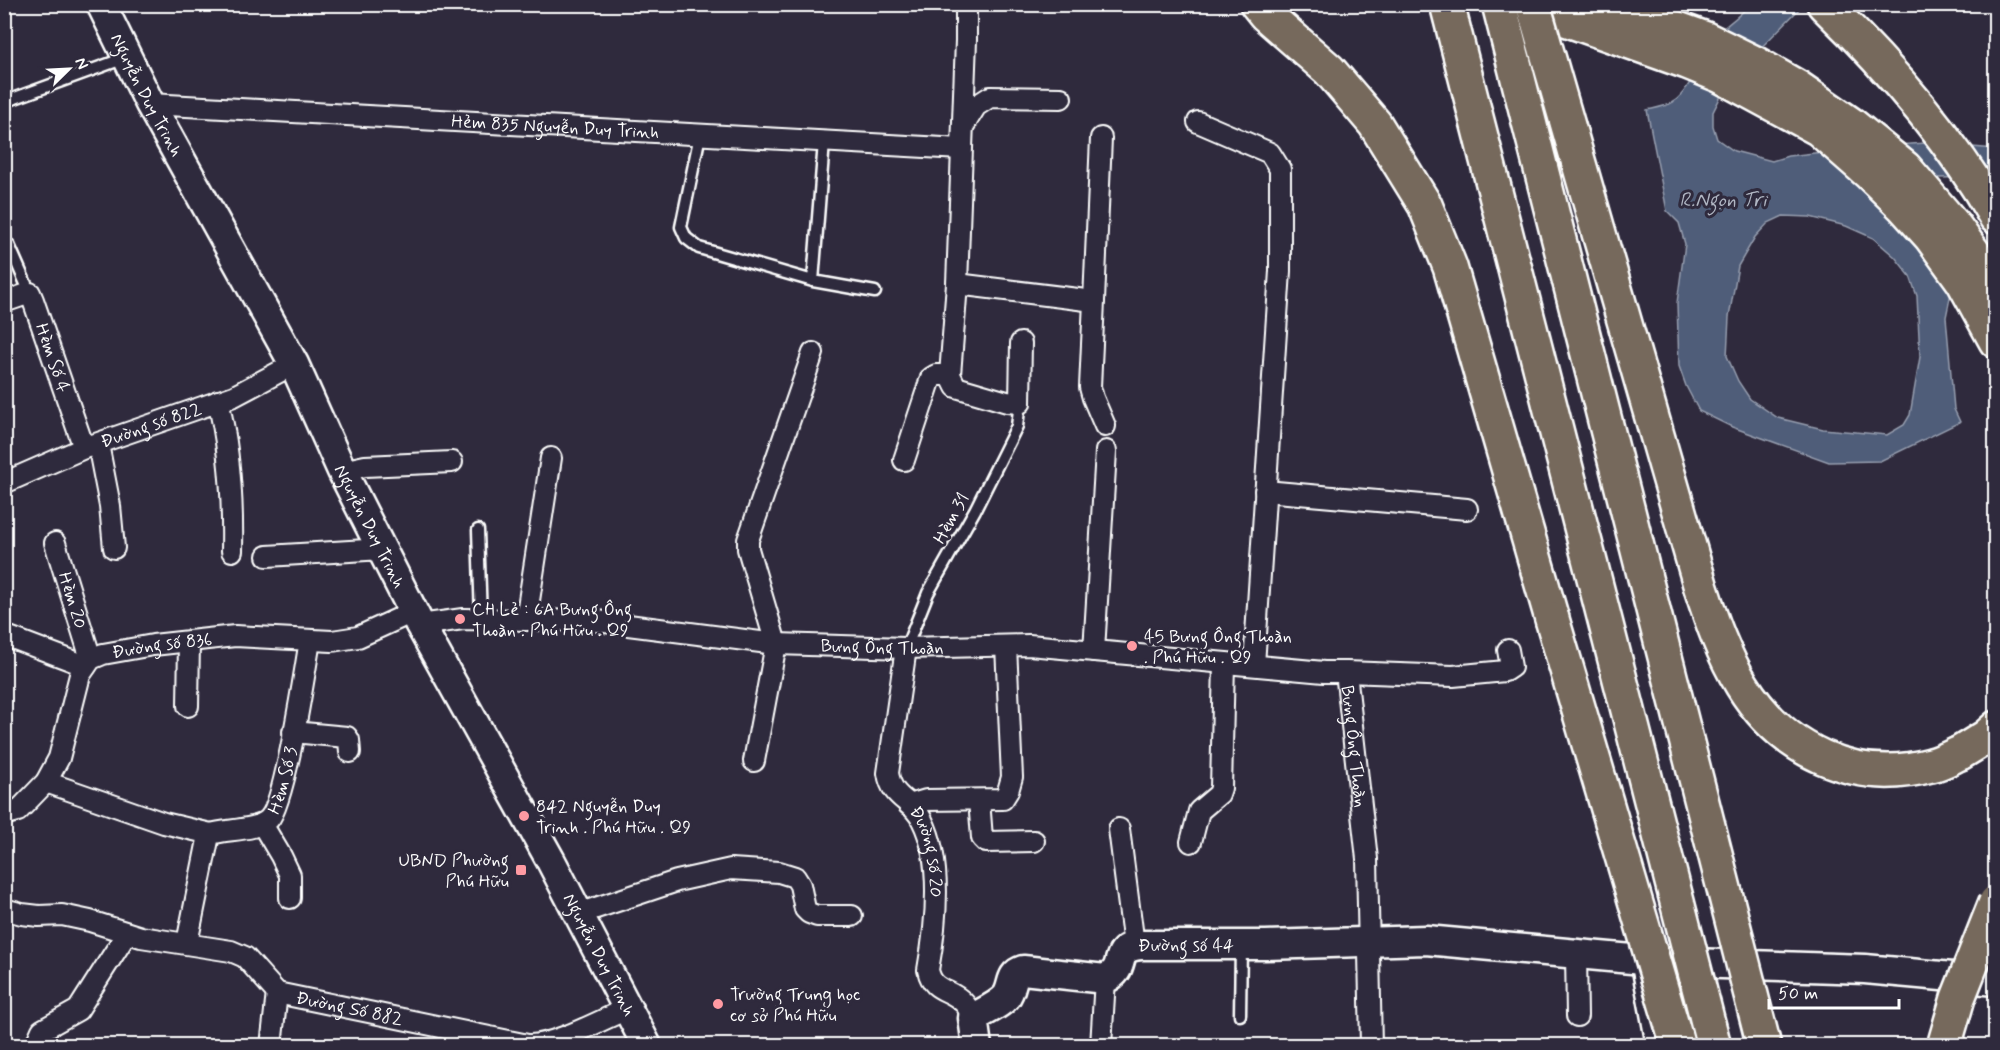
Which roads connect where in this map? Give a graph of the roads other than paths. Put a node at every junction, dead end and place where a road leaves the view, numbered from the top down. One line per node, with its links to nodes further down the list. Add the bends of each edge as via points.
1 (101, 4): 11 (main road, Nguyễn Duy Trinh)
2 (966, 4): 17 (street)
3 (1447, 4): 110 (highway, bridge)
4 (1499, 4): 111 (highway, bridge)
5 (1523, 4): 10 (highway)
6 (1533, 4): 70 (highway, bridge, via 1704,596 1725,654 1743,686 1770,721 1802,747 1832,763 1865,770 1931,765 1960,753)
7 (1608, 4): 10 (highway)
8 (1824, 4): 22 (highway, via 1894,77 1941,134)
9 (1253, 8): 109 (highway, bridge, via 1329,70 1375,124 1425,205 1450,267)
10 (1696, 50): 12 (highway)
11 (128, 57): 14 (lane); 15 (main road, Nguyễn Duy Trinh)
12 (1750, 75): 26 (highway, via 1797,87 1905,168 1953,224); 31 (highway, via 1819,129 1904,207 1962,281)
13 (1061, 98): 17 (street, via 990,97 976,106)
14 (4, 102)
15 (150, 104): 18 (street, Hẻm 835 Nguyễn Duy Trinh); 34 (main road, Nguyễn Duy Trinh)
16 (1198, 122): 46 (street, via 1270,153 1280,169 1280,271)
17 (963, 127): 21 (street)
18 (700, 135): 20 (street, Hẻm 835 Nguyễn Duy Trinh); 24 (lane, via 681,227 686,238 699,248)
19 (1101, 138): 29 (street)
20 (824, 142): 21 (street, Hẻm 835 Nguyễn Duy Trinh); 24 (lane)
21 (961, 149): 25 (street)
22 (1995, 217)
23 (9, 246): 28 (lane)
24 (813, 281): 27 (lane)
25 (957, 284): 29 (street); 35 (street)
26 (1995, 284)
27 (875, 292)
28 (30, 293): 30 (street); 39 (street, Hèm Số 4)
29 (1094, 301): 38 (street, via 1090,387)
30 (4, 302)
31 (1995, 341)
32 (1021, 343): 37 (street)
33 (813, 353): 60 (street, via 748,540)
34 (294, 364): 36 (street, Đường số 822); 44 (main road, Nguyễn Duy Trinh)
35 (950, 375): 37 (street, via 956,387); 42 (street, via 931,378)
36 (218, 401): 39 (street, Đường số 822); 52 (street, via 228,456)
37 (1020, 403): 62 (lane, Hèm 31, via 1017,426 928,593)
38 (1105, 426)
39 (91, 446): 45 (street, Đường số 822); 50 (street, Hèm Số 4, via 110,506)
40 (1106, 451): 64 (street)
41 (551, 458): 56 (street)
42 (904, 460)
43 (452, 462): 44 (street, via 365,466)
44 (342, 471): 51 (main road, Nguyễn Duy Trinh)
45 (4, 483)
46 (1265, 491): 47 (street); 67 (street)
47 (1467, 509)
48 (478, 530): 55 (lane)
49 (55, 543): 65 (street, Hèm 20)
50 (114, 548)
51 (383, 549): 53 (street); 54 (main road, Nguyễn Duy Trinh)
52 (232, 551)
53 (267, 556)
54 (418, 618): 55 (street, Bưng Ông Thoàn); 58 (street, Đường số 836, via 358,637); 86 (main road, Nguyễn Duy Trinh)
55 (481, 619): 56 (street, Bưng Ông Thoàn)
56 (526, 620): 60 (street, Bưng Ông Thoàn, via 597,621)
57 (4, 634): 65 (street)
58 (310, 640): 59 (street, Đường số 836, via 235,636); 71 (street, Hèm Số 3)
59 (189, 642): 65 (street, Đường số 836, via 103,654); 69 (street)
60 (776, 644): 62 (street, Bưng Ông Thoàn); 73 (street)
61 (1006, 646): 62 (street, Bưng Ông Thoàn); 64 (street, Bưng Ông Thoàn); 75 (street, via 1012,777 1003,799)
62 (906, 648): 76 (street, Đường số 20, via 888,773 893,790)
63 (1508, 650): 68 (street, via 1510,667 1505,671 1453,676)
64 (1094, 651): 66 (street, Bưng Ông Thoàn)
65 (88, 663): 74 (street, via 80,675 59,758)
66 (1224, 663): 67 (street, Bưng Ông Thoàn); 82 (street, via 1221,788 1199,811)
67 (1254, 665): 68 (street, Bưng Ông Thoàn)
68 (1346, 672): 89 (street, Bưng Ông Thoàn, via 1367,860)
69 (188, 706)
70 (1995, 728)
71 (293, 732): 72 (street, via 347,737); 78 (street, Hèm Số 3, via 279,796 270,818)
72 (350, 752)
73 (754, 761)
74 (46, 782): 77 (street, via 18,811); 80 (street, via 165,823)
75 (979, 800): 76 (street, via 926,800); 81 (street, via 981,838 986,842)
76 (909, 805): 101 (street, Đường số 20, via 918,812 934,852 935,919 930,979 962,1000)
77 (4, 815)
78 (261, 824): 80 (street, Hèm Số 3); 83 (street, via 290,875)
79 (1119, 829): 91 (street)
80 (212, 834): 90 (street)
81 (1034, 841)
82 (1191, 842)
83 (290, 898)
84 (1995, 902): 112 (highway, bridge)
85 (4, 909): 88 (street, via 39,916 62,915)
86 (578, 915): 87 (street, via 677,881 731,869 795,877 809,913); 98 (main road, Nguyễn Duy Trinh)
87 (852, 916)
88 (127, 933): 90 (street); 103 (street, via 78,1010 42,1030)
89 (1370, 941): 92 (main road, Đường số 44); 93 (main road, via 1426,940); 107 (street, Bưng Ông Thoàn)
90 (187, 943): 97 (street, via 245,957)
91 (1134, 945): 92 (main road, Đường số 44); 95 (main road, Đường số 44, via 1123,951 1118,970)
92 (1241, 945): 99 (lane)
93 (1576, 954): 94 (main road); 100 (street)
94 (1636, 959): 96 (main road, via 1865,969); 108 (lane)
95 (1105, 979): 101 (main road, via 1023,970 1014,975 1006,997); 106 (street)
96 (1995, 981)
97 (277, 993): 102 (street, Đường Số 882); 104 (street)
98 (627, 1008): 102 (street, Đường Số 882); 105 (main road, Nguyễn Duy Trinh)
99 (1240, 1014)
100 (1577, 1016)
101 (975, 1032)
102 (537, 1045)
103 (35, 1046)
104 (271, 1046)
105 (646, 1046)
106 (1101, 1046)
107 (1371, 1046)
108 (1652, 1046)
109 (1678, 1046)
110 (1714, 1046)
111 (1764, 1046)
112 (1944, 1046)

